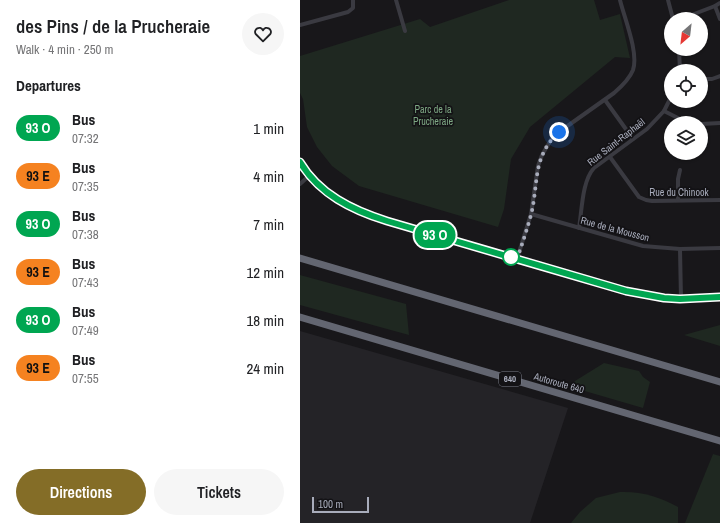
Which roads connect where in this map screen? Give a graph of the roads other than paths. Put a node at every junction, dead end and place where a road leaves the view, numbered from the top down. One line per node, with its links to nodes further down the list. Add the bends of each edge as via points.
1 (353, 0): 10 (street, via 353,8 348,12)
2 (396, 0): 11 (street)
3 (620, 0): 14 (street, via 633,47 633,69 627,81)
4 (668, 0): 7 (street)
5 (720, 3): 6 (street)
6 (715, 6): 8 (street); 9 (street)
7 (671, 12)
8 (699, 12)
9 (720, 19)
10 (300, 26)
11 (405, 31)
12 (720, 76): 13 (street)
13 (708, 79)
14 (605, 100): 20 (street); 28 (street, via 559,132 548,145 538,166)
15 (666, 108): 16 (street, Rue Saint-Raphaël)
16 (664, 111): 17 (street); 20 (street, Rue Saint-Raphaël)
17 (674, 116)
18 (708, 124): 19 (street)
19 (720, 124)
20 (633, 139): 21 (street, Rue Saint-Raphaël)
21 (610, 157): 26 (street, Rue du Chinook, via 642,199); 29 (street, Rue Saint-Raphaël, via 589,173)
22 (300, 162): 24 (street)
23 (680, 170): 26 (street)
24 (310, 175): 25 (street); 33 (street, via 340,201 362,213)
25 (300, 184)
26 (678, 200): 27 (street, Rue du Chinook)
27 (720, 200)
28 (531, 214): 29 (street, Rue de la Mousson); 33 (street)
29 (579, 228): 31 (street, Rue de la Mousson, via 643,246)
30 (720, 248): 31 (street, Rue de la Mousson)
31 (680, 250): 35 (street)
32 (300, 258): 37 (highway)
33 (517, 259): 35 (street, via 626,291)
34 (720, 297): 35 (street)
35 (680, 299)
36 (300, 316): 38 (highway, Autoroute 640 / 640)
37 (720, 382)
38 (720, 441)

